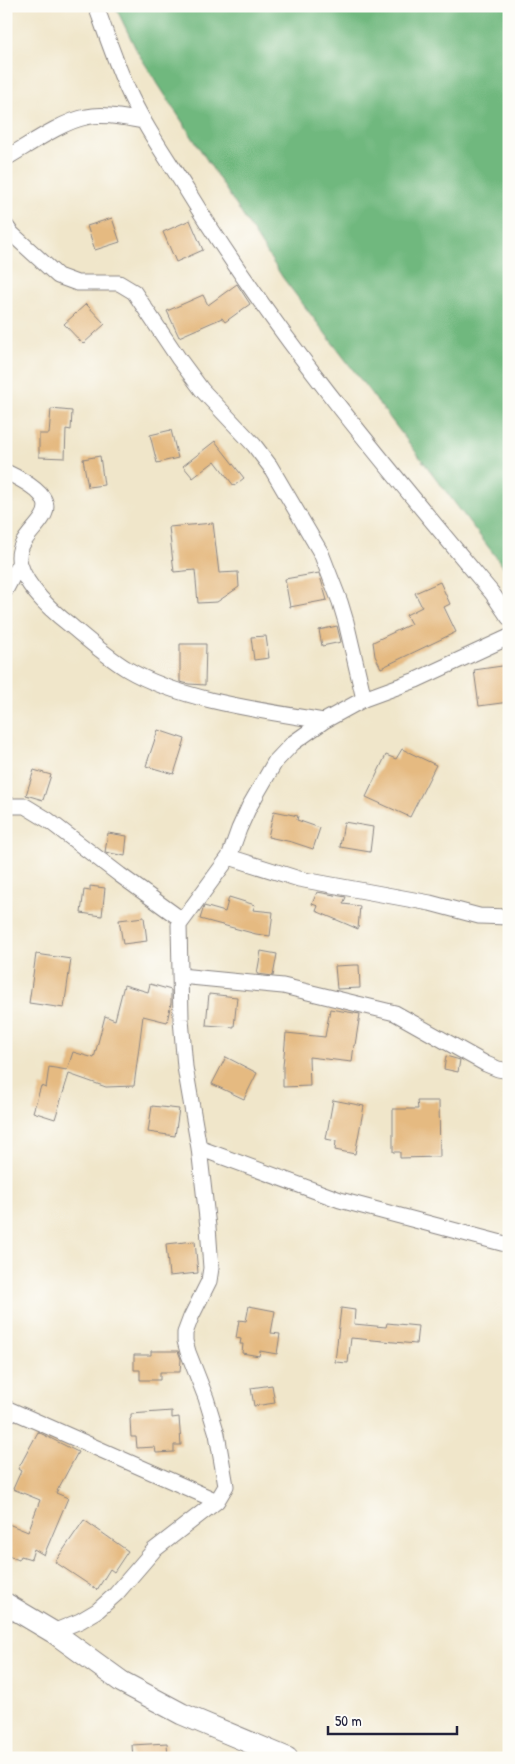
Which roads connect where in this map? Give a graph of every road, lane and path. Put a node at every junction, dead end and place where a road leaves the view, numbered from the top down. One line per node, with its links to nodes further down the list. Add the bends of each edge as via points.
1 (96, 6): 2 (street, via 127,89)
2 (144, 121): 3 (street, via 108,115 86,116 69,122); 8 (street, via 210,229 284,334)
3 (6, 158)
4 (6, 226): 10 (street, via 58,276 77,283 118,283 134,292 202,390 270,466 321,553 346,622)
5 (6, 472): 6 (street, via 35,488 46,505 44,516 18,554)
6 (20, 564): 7 (street); 11 (street, via 36,592 53,611 128,670 198,696)
7 (6, 589)
8 (509, 618)
9 (509, 637): 10 (street, via 416,680)
10 (364, 699): 11 (street)
11 (324, 721): 13 (street, via 293,743 276,762 246,814)
12 (6, 806): 15 (street, via 25,806 48,820)
13 (229, 857): 14 (street, via 299,879 430,903 479,916); 15 (street)
14 (509, 917)
15 (182, 920): 16 (street, via 179,929)
16 (180, 976): 17 (street, via 283,986 395,1013 486,1064); 18 (street, via 185,1067)
17 (509, 1071)
18 (199, 1148): 19 (street, via 340,1200); 21 (street, via 211,1268 209,1281 185,1333 185,1341 206,1398 223,1464 226,1486)
19 (509, 1245)
20 (6, 1408): 21 (street)
21 (217, 1501): 23 (street, via 154,1550 116,1594 96,1611)
22 (6, 1604): 23 (street)
23 (53, 1632): 24 (street, via 122,1682 182,1714)
24 (287, 1758)

